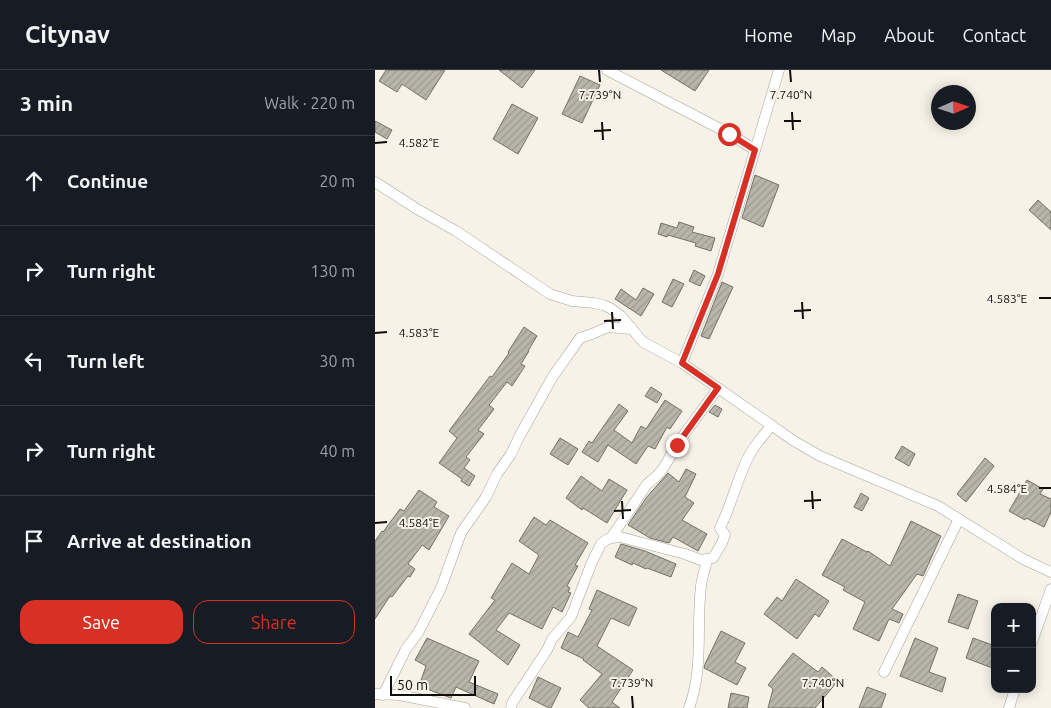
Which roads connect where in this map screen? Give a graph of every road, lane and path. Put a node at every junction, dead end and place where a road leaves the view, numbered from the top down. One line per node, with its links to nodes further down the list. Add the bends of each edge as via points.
1 (607, 70): 3 (street)
2 (779, 70): 3 (street)
3 (755, 150): 6 (street, via 718,274)
4 (375, 182): 5 (street, via 550,294 603,305 621,316)
5 (631, 329): 6 (street, via 643,342); 17 (street, via 608,327 580,338 565,358 486,498 461,533 441,588 418,633)
6 (682, 363): 7 (street)
7 (718, 388): 8 (street); 10 (street, via 664,469 647,484)
8 (771, 425): 9 (street, via 820,456 938,506); 11 (street, via 751,452 737,482 720,528 725,534 722,544 713,558)
9 (959, 519): 12 (street, via 1023,559); 15 (street)
10 (611, 538): 11 (street, via 619,537); 19 (street, via 601,544 591,562 571,617 552,639)
11 (707, 560): 20 (street, via 701,590 697,679)
12 (1051, 572)
13 (1051, 589): 14 (street)
14 (1036, 631)
15 (884, 672)
16 (1014, 693): 21 (street)
17 (379, 695): 18 (street, via 399,695)
18 (465, 708)
19 (511, 708)
20 (689, 708)
21 (1009, 708)

